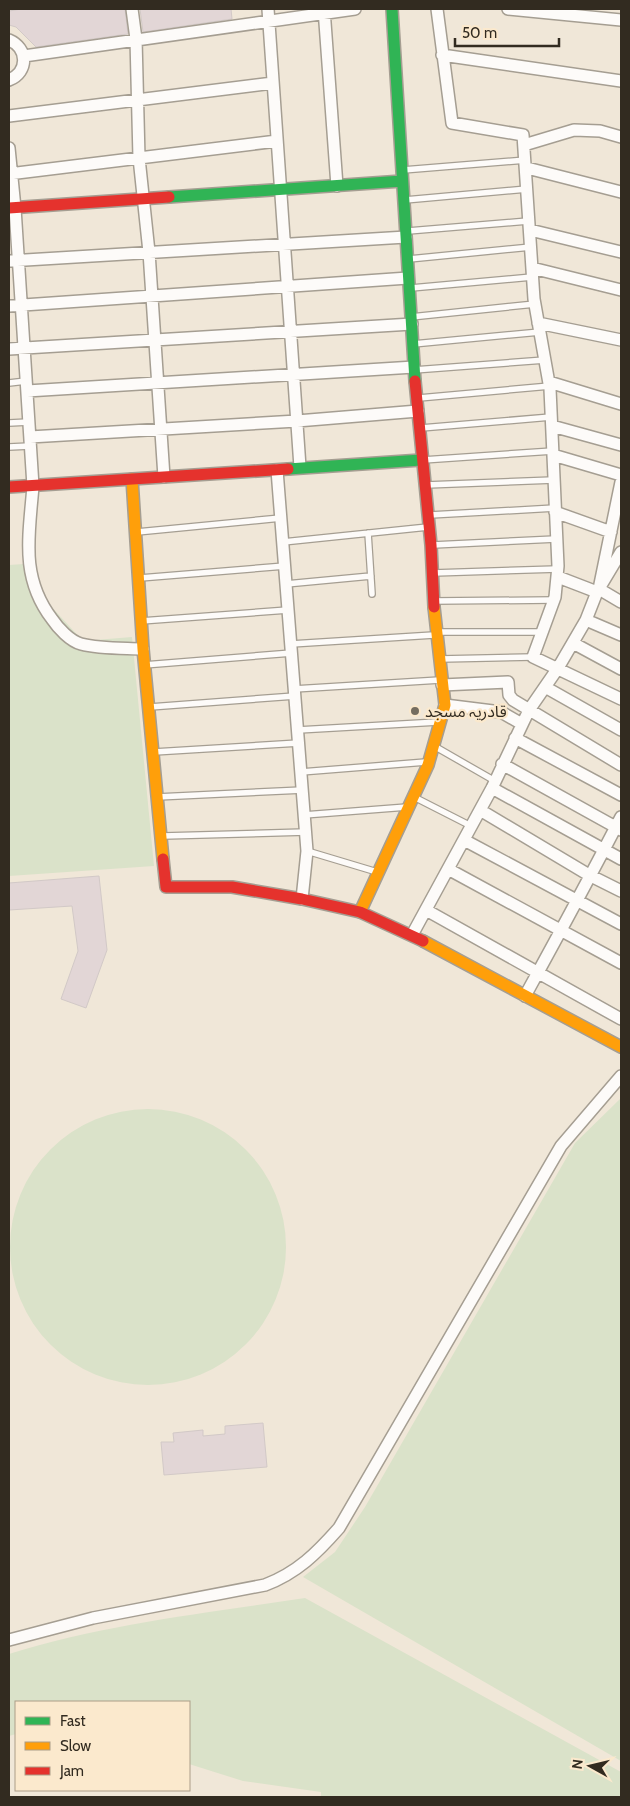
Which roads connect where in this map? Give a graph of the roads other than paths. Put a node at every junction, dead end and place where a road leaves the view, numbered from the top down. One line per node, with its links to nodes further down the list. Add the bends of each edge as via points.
1 (132, 9): 11 (street)
2 (268, 9): 10 (street)
3 (355, 9): 7 (street)
4 (392, 9): 27 (street)
5 (437, 9): 13 (street)
6 (508, 9): 8 (street)
7 (324, 11): 10 (street); 28 (street)
8 (547, 11): 9 (street)
9 (621, 20)
10 (269, 21): 11 (street); 17 (street)
11 (136, 39): 14 (street); 18 (street)
12 (9, 40): 14 (street, via 21,49)
13 (442, 55): 16 (street); 22 (street, via 452,123 523,135)
14 (24, 56): 15 (street, via 20,73)
15 (9, 80)
16 (621, 81)
17 (273, 83): 18 (street); 21 (street)
18 (136, 100): 19 (street); 24 (street)
19 (9, 116)
20 (621, 137): 22 (street, via 600,131 574,130)
21 (277, 141): 24 (street); 30 (street)
22 (524, 145): 25 (street)
23 (9, 148): 26 (street)
24 (139, 158): 26 (street); 32 (street)
25 (526, 164): 27 (lane); 29 (street); 31 (street)
26 (10, 174): 34 (street)
27 (402, 176): 28 (street); 33 (street)
28 (337, 186): 30 (street)
29 (527, 189): 33 (lane); 35 (street)
30 (280, 190): 32 (street); 37 (street)
31 (621, 192)
32 (143, 199): 34 (street); 39 (street)
33 (403, 201): 36 (street)
34 (12, 208): 42 (street)
35 (529, 225): 36 (lane); 38 (street); 40 (street)
36 (406, 234): 37 (street); 41 (street)
37 (283, 244): 39 (street); 45 (street)
38 (531, 247): 41 (lane); 43 (street)
39 (148, 252): 42 (street); 47 (street)
40 (621, 252)
41 (407, 259): 44 (street)
42 (13, 261): 50 (street)
43 (532, 272): 44 (lane); 46 (street); 48 (street)
44 (409, 283): 45 (street); 51 (street)
45 (287, 287): 47 (street); 53 (street)
46 (621, 290)
47 (152, 296): 50 (street); 54 (street)
48 (535, 304): 51 (lane); 52 (street)
49 (9, 306): 50 (street)
50 (21, 306): 57 (street)
51 (412, 320): 53 (street); 56 (street)
52 (539, 328): 55 (street); 56 (lane); 59 (street)
53 (290, 331): 54 (street); 61 (street)
54 (155, 340): 57 (street); 62 (street)
55 (621, 340)
56 (413, 344): 60 (street)
57 (24, 348): 58 (street); 65 (street)
58 (9, 349)
59 (545, 360): 60 (lane); 64 (street)
60 (414, 368): 61 (street); 66 (street)
61 (293, 374): 62 (street); 69 (street)
62 (158, 382): 65 (street); 74 (street)
63 (9, 383): 65 (lane)
64 (549, 384): 66 (lane); 67 (street); 71 (street)
65 (26, 386): 70 (street)
66 (417, 398): 68 (street)
67 (621, 404)
68 (418, 411): 69 (street); 73 (street)
69 (297, 421): 74 (street); 80 (street)
70 (29, 422): 72 (lane); 75 (street)
71 (552, 422): 73 (lane); 76 (street); 78 (street)
72 (9, 423)
73 (419, 428): 79 (street)
74 (161, 430): 75 (street); 83 (street)
75 (30, 442): 77 (lane); 88 (street)
76 (621, 446)
77 (9, 447)
78 (553, 453): 79 (lane); 82 (street); 85 (street)
79 (421, 460): 80 (street); 87 (street)
80 (300, 467): 81 (street)
81 (277, 470): 83 (street); 92 (street)
82 (621, 474)
83 (164, 477): 84 (street)
84 (132, 479): 88 (street); 94 (street)
85 (554, 480): 87 (lane); 90 (street)
86 (621, 482): 95 (street)
87 (424, 485): 91 (street)
88 (33, 486): 89 (street); 121 (street, via 30,575 41,605 58,628 80,644)
89 (9, 487)
90 (555, 510): 91 (lane); 95 (street); 97 (street)
91 (428, 515): 93 (street)
92 (281, 518): 94 (lane); 98 (street)
93 (429, 527): 96 (lane); 99 (street)
94 (135, 532): 106 (street)
95 (611, 532): 108 (street)
96 (368, 533): 98 (lane); 105 (lane)
97 (556, 539): 99 (lane); 104 (street)
98 (283, 542): 101 (street)
99 (430, 545): 103 (street)
100 (621, 552): 102 (street)
101 (285, 566): 106 (lane); 107 (street)
102 (618, 566): 108 (street)
103 (433, 573): 104 (lane); 111 (street)
104 (558, 573): 108 (street); 110 (street)
105 (371, 576): 107 (lane); 109 (lane)
106 (138, 578): 115 (street)
107 (286, 584): 113 (street)
108 (598, 590): 112 (street); 114 (street)
109 (372, 594)
110 (554, 600): 111 (lane); 116 (street)
111 (434, 601): 117 (street)
112 (621, 602)
113 (288, 610): 115 (lane); 120 (street)
114 (586, 620): 118 (street); 119 (street)
115 (141, 622): 121 (street)
116 (542, 632): 117 (lane); 122 (street)
117 (435, 633): 120 (lane); 123 (street)
118 (621, 636)
119 (573, 643): 125 (street); 126 (street)
120 (291, 648): 124 (lane); 129 (street)
121 (143, 649): 124 (street)
122 (533, 657): 123 (lane); 125 (street)
123 (439, 660): 127 (street)
124 (144, 665): 132 (street)
125 (558, 668): 128 (street); 130 (street)
126 (621, 669)
127 (442, 682): 129 (lane); 131 (street); 133 (street, via 505,681 509,685 510,697)
128 (545, 686): 133 (street); 137 (street)
129 (295, 692): 132 (lane); 136 (street)
130 (621, 699)
131 (445, 705): 134 (street); 135 (street, via 501,712)
132 (148, 708): 141 (street)
133 (529, 710): 135 (street); 144 (street)
134 (440, 722): 136 (lane); 140 (street)
135 (522, 724): 138 (street)
136 (298, 730): 139 (street)
137 (621, 730)
138 (515, 738): 143 (street); 148 (street)
139 (299, 743): 141 (lane); 145 (street)
140 (434, 746): 142 (street); 146 (lane)
141 (153, 752): 149 (street)
142 (429, 762): 145 (lane); 150 (street)
143 (502, 764): 146 (street); 155 (street)
144 (621, 765)
145 (301, 772): 147 (street)
146 (494, 784): 151 (street); 159 (street)
147 (302, 790): 149 (lane); 152 (street)
148 (621, 795)
149 (157, 797): 157 (street)
150 (411, 802): 152 (lane); 154 (lane); 163 (street)
151 (480, 810): 154 (street); 164 (street)
152 (304, 816): 156 (street)
153 (621, 817): 155 (street)
154 (472, 826): 158 (street)
155 (618, 829): 159 (street)
156 (306, 832): 157 (lane); 160 (street)
157 (161, 836): 166 (street, via 166,888 232,887)
158 (464, 840): 162 (street); 167 (street)
159 (606, 850): 161 (street); 164 (street)
160 (307, 852): 163 (lane); 166 (street)
161 (621, 858)
162 (448, 869): 168 (street); 171 (street)
163 (379, 872): 169 (street)
164 (590, 875): 165 (street); 167 (street)
165 (621, 891)
166 (302, 899): 169 (street)
167 (577, 900): 170 (street); 171 (street)
168 (426, 910): 172 (street); 174 (street)
169 (360, 912): 172 (street)
170 (621, 924)
171 (561, 932): 173 (street); 174 (street)
172 (412, 935): 175 (street)
173 (621, 963)
174 (538, 974): 175 (street); 176 (street)
175 (525, 996): 177 (street)
176 (621, 1019)
177 (621, 1047)
178 (621, 1076): 179 (street, via 561,1146 339,1528 312,1558 266,1585 93,1618)
179 (9, 1640)

